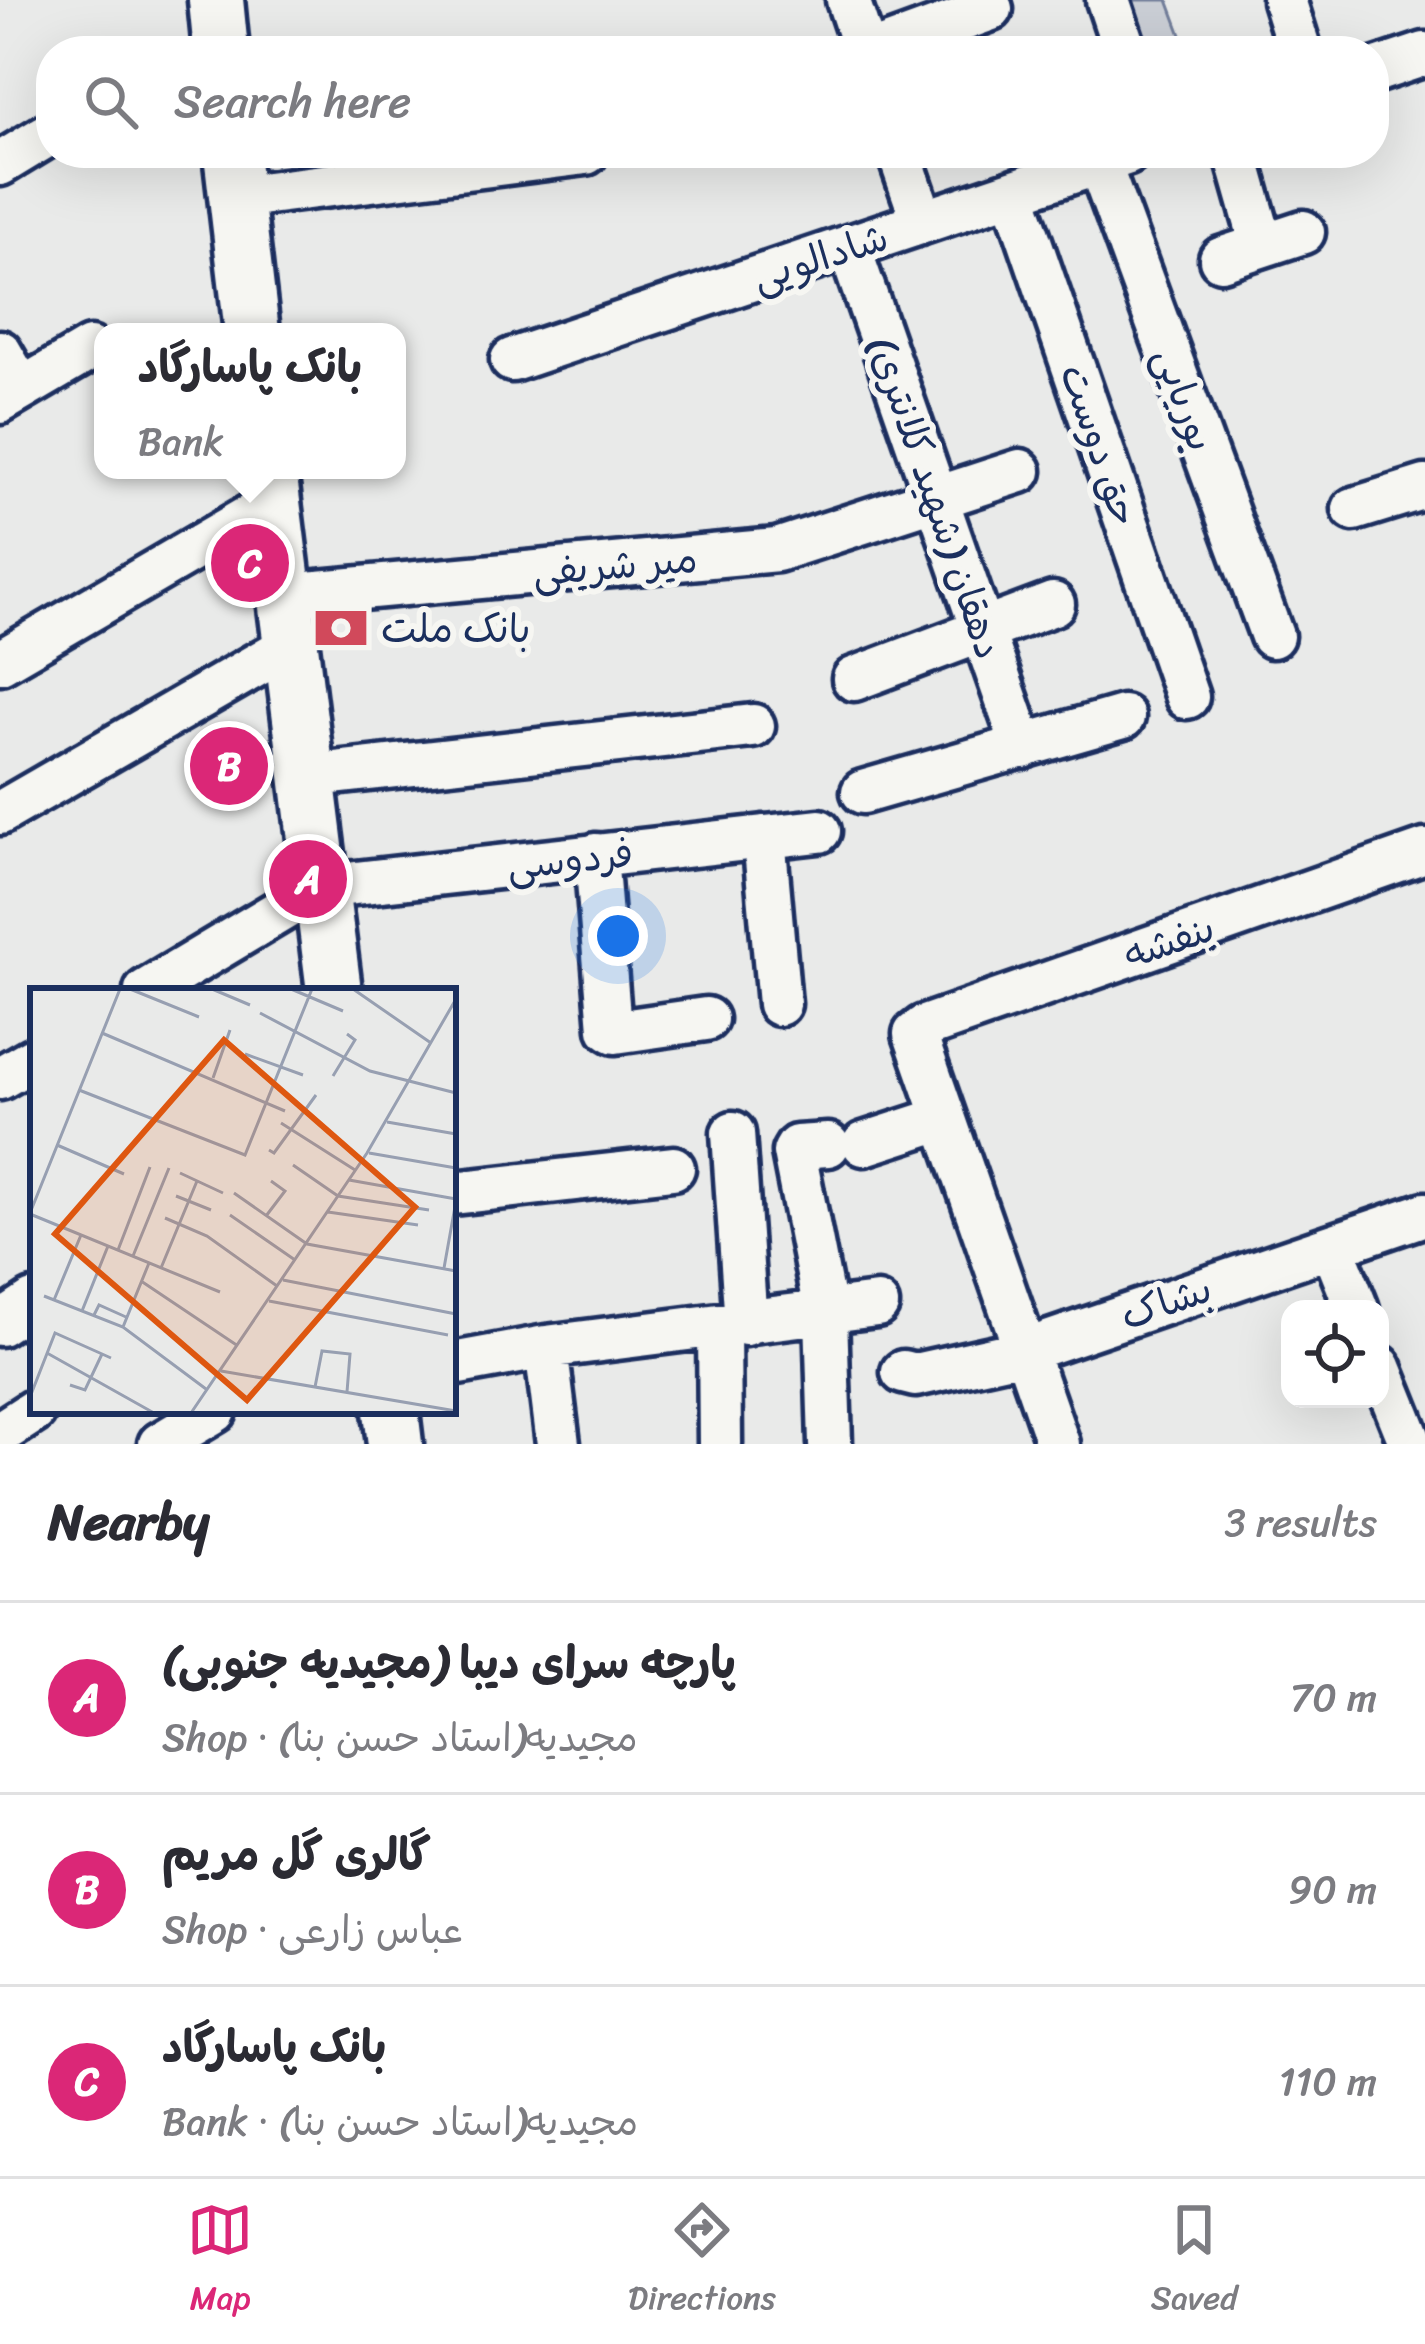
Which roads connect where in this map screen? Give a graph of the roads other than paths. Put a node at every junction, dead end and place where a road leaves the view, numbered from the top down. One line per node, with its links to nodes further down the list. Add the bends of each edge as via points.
1 (848, 0): 5 (street)
2 (1108, 0): 7 (street)
3 (1284, 0): 8 (street)
4 (992, 9): 6 (street)
5 (860, 36)
6 (917, 36)
7 (1120, 36)
8 (1295, 36)
9 (1425, 54): 10 (street)
10 (1389, 66)
11 (36, 142): 12 (street)
12 (0, 164)
13 (346, 168): 18 (street)
14 (904, 168): 20 (street)
15 (1084, 168): 19 (street, شادالویی)
16 (1117, 168): 37 (street, بوریایی)
17 (1240, 168): 22 (street)
18 (234, 175): 25 (main road)
19 (1013, 192): 20 (street, شادالویی); 40 (street, حق دوست)
20 (922, 223): 23 (street, شادالویی)
21 (1303, 232): 22 (street)
22 (1262, 245): 24 (street)
23 (849, 247): 27 (street, شادالویی); 32 (street, دهقان (شهید کلانتری))
24 (1221, 259)
25 (251, 323)
26 (90, 349): 28 (street)
27 (512, 360)
28 (7, 381)
29 (1020, 471): 32 (street, میر شریفی)
30 (271, 487): 35 (main road); 38 (street)
31 (1425, 487): 33 (street)
32 (938, 500): 35 (street, میر شریفی, via 777,550); 36 (street, دهقان (شهید کلانتری))
33 (1354, 509)
34 (1053, 604): 36 (street)
35 (288, 620): 44 (main road); 46 (street)
36 (982, 630): 39 (street); 43 (street, دهقان (شهید کلانتری))
37 (1272, 636)
38 (0, 662)
39 (854, 679)
40 (1187, 698)
41 (1123, 717): 43 (street)
42 (753, 726): 44 (street)
43 (1023, 747): 45 (street)
44 (307, 776): 51 (main road)
45 (863, 792)
46 (0, 813)
47 (819, 831): 48 (street, فردوسی)
48 (764, 837): 50 (street, فردوسی); 54 (street)
49 (1425, 851): 58 (street, بنفشه, via 924,1027 915,1034)
50 (596, 855): 51 (street, فردوسی); 55 (street, via 610,1029)
51 (320, 887): 52 (street); 53 (main road)
52 (151, 988)
53 (334, 988)
54 (779, 1004)
55 (706, 1018)
56 (30, 1060): 57 (street)
57 (0, 1078)
58 (941, 1119): 67 (street, via 794,1150); 71 (street)
59 (733, 1133): 69 (street)
60 (674, 1168): 61 (street)
61 (456, 1193)
62 (1425, 1214): 63 (street, بشاک)
63 (1332, 1246): 64 (street); 71 (street, بشاک)
64 (1353, 1300)
65 (30, 1304): 68 (street)
66 (877, 1305): 67 (street)
67 (826, 1315): 69 (street); 83 (street)
68 (0, 1324)
69 (733, 1326): 70 (street); 82 (street)
70 (546, 1347): 72 (street); 81 (street)
71 (1024, 1351): 73 (street, بشاک); 84 (street)
72 (456, 1363)
73 (903, 1372)
74 (1389, 1389): 85 (street)
75 (30, 1414): 78 (street)
76 (210, 1414): 79 (street)
77 (391, 1414): 80 (main road)
78 (0, 1433)
79 (160, 1444)
80 (395, 1444)
81 (558, 1444)
82 (720, 1444)
83 (830, 1444)
84 (1058, 1444)
85 (1411, 1444)

